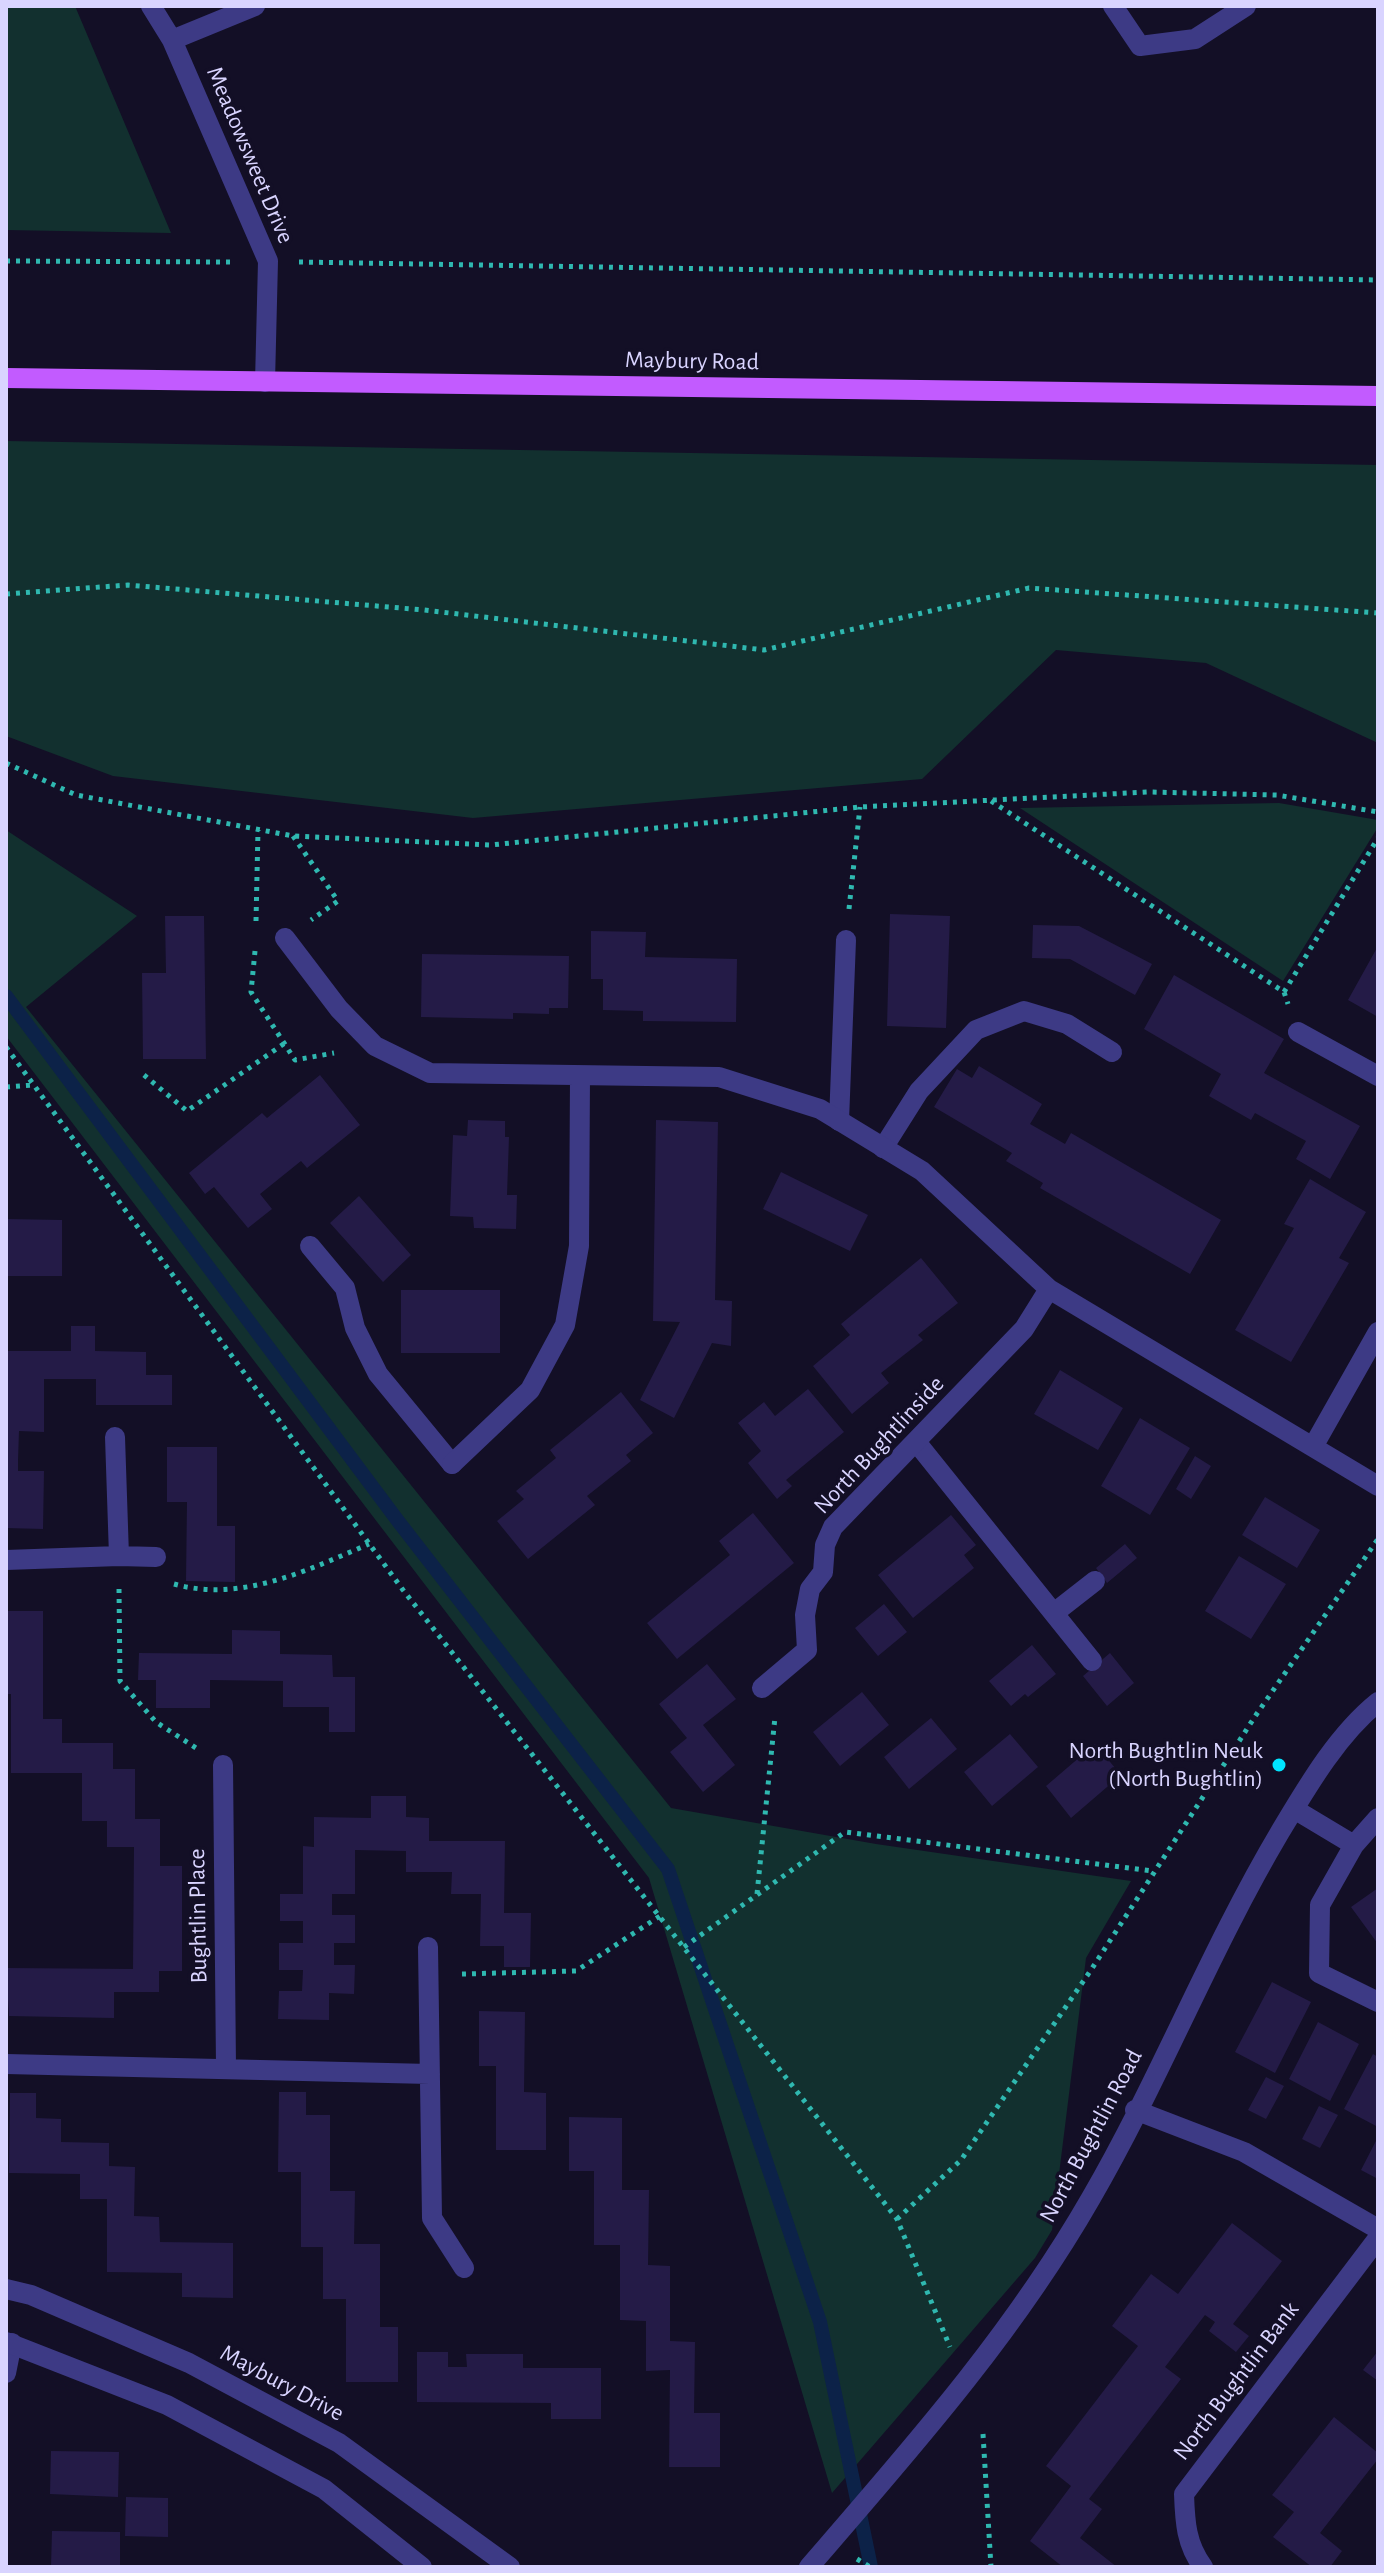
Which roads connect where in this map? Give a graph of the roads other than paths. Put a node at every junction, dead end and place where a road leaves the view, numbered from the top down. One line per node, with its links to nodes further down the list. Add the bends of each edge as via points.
1 (151, 6): 5 (street, Meadowsweet Drive)
2 (255, 6): 5 (street)
3 (1113, 6): 4 (street, via 1140,46 1195,39)
4 (1246, 6)
5 (172, 40): 7 (street, Meadowsweet Drive, via 268,261)
6 (6, 378): 7 (main road, Maybury Road)
7 (265, 382): 8 (main road, Maybury Road)
8 (1378, 396)
9 (285, 938): 14 (street, via 375,1046 430,1073)
10 (846, 940): 15 (street)
11 (1298, 1032): 13 (street)
12 (1112, 1052): 16 (street, via 1067,1024 1024,1011 976,1030 919,1091)
13 (1378, 1076)
14 (580, 1077): 15 (street, via 719,1077 820,1109); 17 (street, via 579,1246 565,1325 530,1390 452,1464 378,1374 355,1328 345,1288)
15 (839, 1121): 16 (street)
16 (883, 1148): 18 (street, via 922,1171)
17 (310, 1246)
18 (1049, 1289): 21 (street, North Bughtlinside, via 1024,1329); 22 (street)
19 (1378, 1332): 22 (street)
20 (115, 1437): 24 (street)
21 (917, 1443): 28 (street); 30 (street, North Bughtlinside, via 833,1527 823,1572 810,1589 807,1650)
22 (1314, 1445): 23 (street)
23 (1378, 1486)
24 (119, 1556): 25 (street); 26 (street)
25 (156, 1557)
26 (6, 1560)
27 (1095, 1581): 28 (street)
28 (1054, 1613): 29 (street)
29 (1092, 1661)
30 (762, 1688)
31 (1378, 1702): 33 (street, North Bughtlin Road, via 1324,1763)
32 (223, 1765): 39 (street, Bughtlin Place)
33 (1294, 1809): 35 (street); 41 (street, North Bughtlin Road, via 1239,1901)
34 (1378, 1818): 35 (street)
35 (1354, 1845): 37 (street, via 1320,1905 1319,1973)
36 (428, 1947): 40 (street)
37 (1378, 2002)
38 (6, 2064): 39 (street)
39 (226, 2067): 40 (street)
40 (430, 2074): 44 (street, via 432,2218)
41 (1135, 2110): 42 (street, via 1244,2152); 50 (street, North Bughtlin Road, via 1043,2280 940,2416)
42 (1378, 2229)
43 (1378, 2238): 51 (street, North Bughtlin Bank, via 1184,2494 1191,2551)
44 (464, 2268)
45 (6, 2289): 49 (street, Maybury Drive, via 189,2363 339,2443)
46 (9, 2343): 47 (street); 48 (street, via 167,2405 324,2489)
47 (6, 2373)
48 (422, 2567)
49 (510, 2567)
50 (809, 2567)
51 (1203, 2567)

